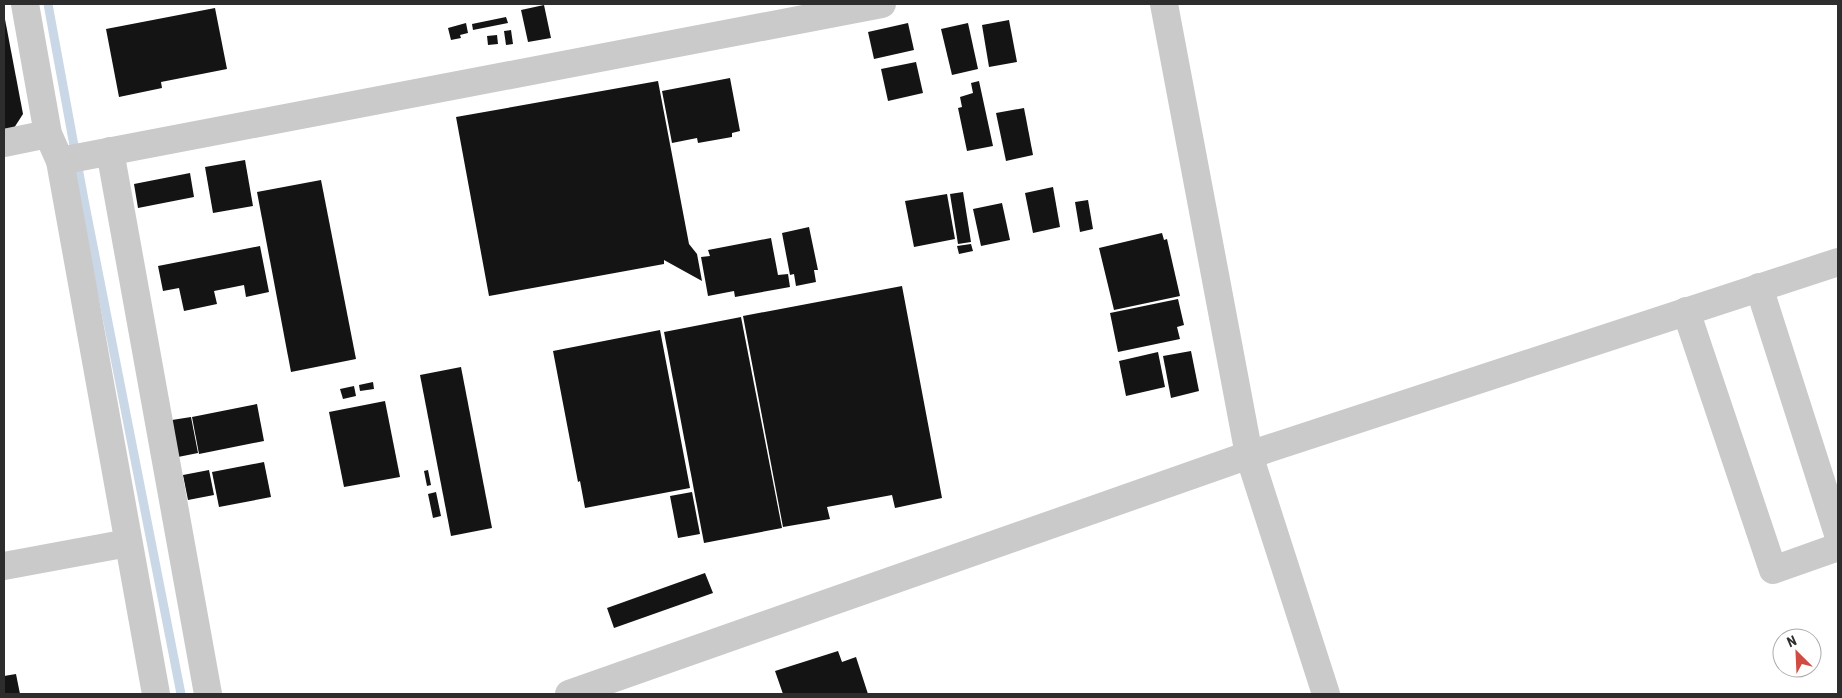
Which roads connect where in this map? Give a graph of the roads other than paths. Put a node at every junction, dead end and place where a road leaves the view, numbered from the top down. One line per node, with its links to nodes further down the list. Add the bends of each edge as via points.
1 (25, 4): 4 (street)
2 (882, 4): 6 (street)
3 (1164, 4): 11 (street)
4 (48, 134): 5 (street); 7 (street)
5 (4, 143)
6 (110, 151): 7 (street); 17 (street)
7 (60, 161): 13 (street)
8 (1838, 262): 9 (street)
9 (1759, 287): 10 (street); 12 (street)
10 (1686, 311): 11 (street); 14 (street, via 1772,570)
11 (1250, 455): 18 (street); 19 (street)
12 (1838, 534)
13 (128, 543): 15 (street); 16 (street)
14 (1838, 547)
15 (4, 566)
16 (156, 694)
17 (208, 694)
18 (569, 694)
19 (1326, 694)

